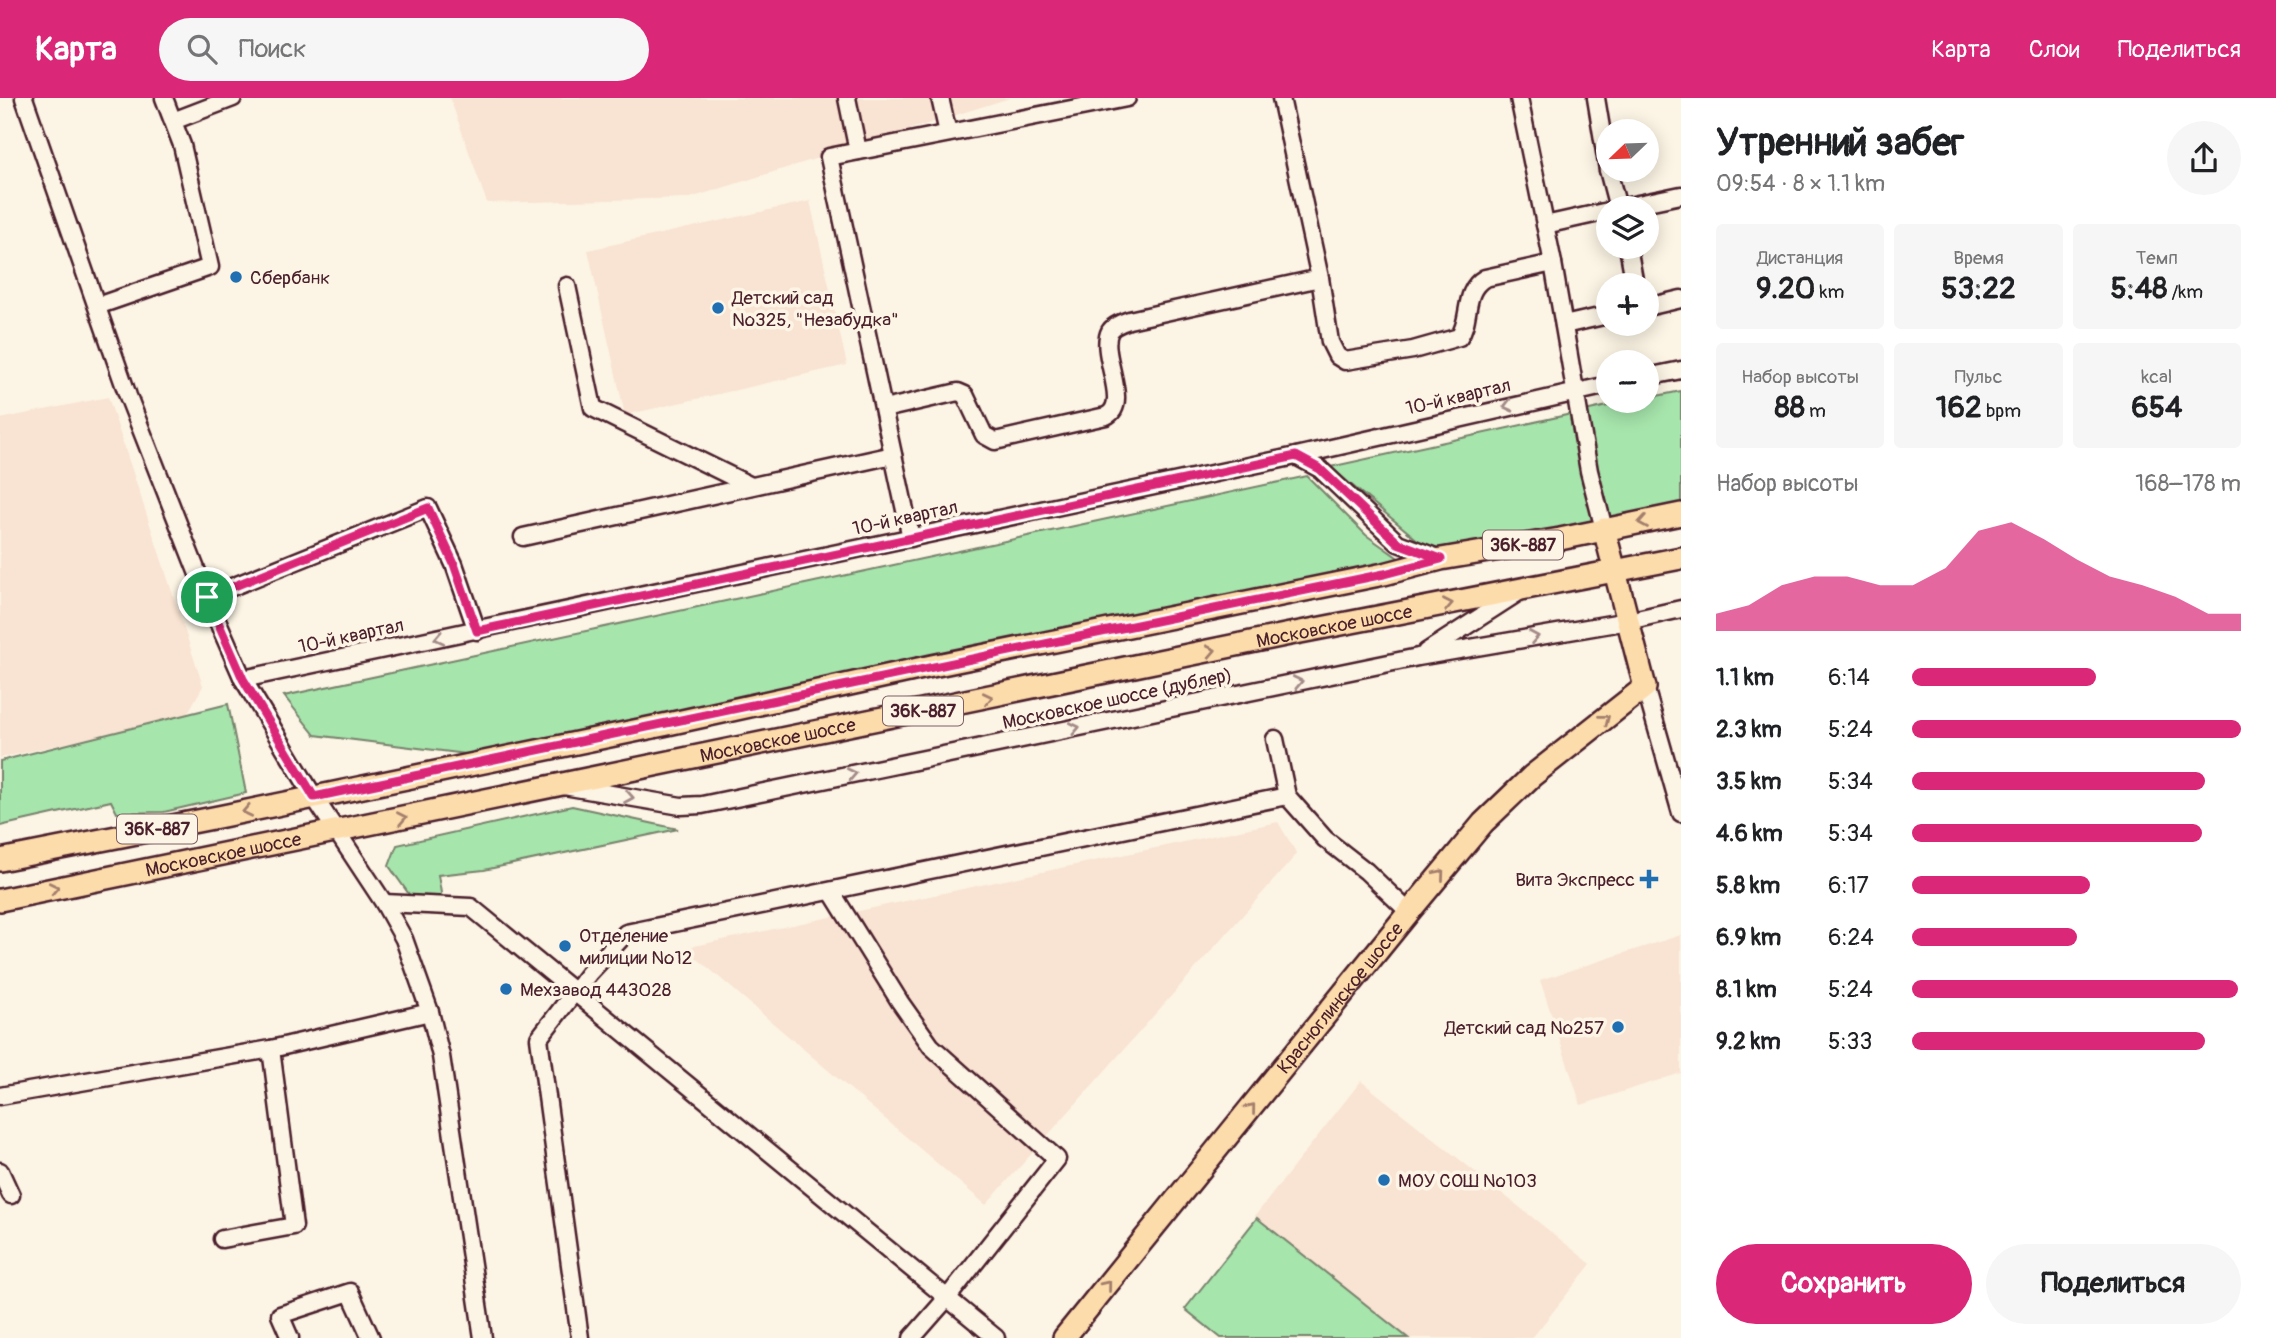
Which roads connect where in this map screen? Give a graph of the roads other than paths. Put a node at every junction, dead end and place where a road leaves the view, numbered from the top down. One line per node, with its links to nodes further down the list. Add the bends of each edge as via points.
1 (24, 98): 23 (street)
2 (164, 98): 11 (street)
3 (233, 98): 11 (street)
4 (847, 98): 13 (street)
5 (940, 98): 12 (street)
6 (1127, 98): 12 (street)
7 (1281, 98): 19 (street)
8 (1519, 98): 17 (street)
9 (1596, 98): 10 (street)
10 (1600, 119)
11 (173, 121): 23 (street, via 210,267)
12 (947, 133): 13 (street)
13 (858, 151): 30 (street, via 829,157)
14 (1681, 195): 15 (street)
15 (1659, 200)
16 (1596, 214): 17 (street)
17 (1545, 225): 18 (street)
18 (1553, 263): 19 (street, via 1476,282 1459,337 1345,361 1329,342); 25 (street)
19 (1320, 278): 30 (street, via 1117,325 1107,345 1116,407 1106,416 995,441 984,435 965,395 958,392)
20 (568, 286): 33 (street, via 593,408)
21 (1681, 299): 22 (street)
22 (1659, 304)
23 (97, 306): 42 (street)
24 (1596, 318): 25 (street)
25 (1564, 325): 29 (street)
26 (1681, 370): 27 (street)
27 (1659, 375)
28 (1596, 387): 29 (street, 10-й квартал)
29 (1575, 391): 32 (street, 10-й квартал, one-way to 32); 35 (street)
30 (884, 409): 31 (street)
31 (893, 455): 33 (street); 37 (street)
32 (1296, 456): 37 (street, 10-й квартал); 39 (street, via 1320,469 1398,543)
33 (751, 486): 36 (street)
34 (1681, 514): 35 (main road, Московское шоссе / 36К-887, one-way to 35)
35 (1604, 529): 39 (main road, Московское шоссе / 36К-887); 40 (main road)
36 (523, 537)
37 (911, 538): 45 (street, 10-й квартал)
38 (1681, 558): 40 (main road, Московское шоссе / 36К-887)
39 (1441, 559): 52 (main road, Московское шоссе / 36К-887)
40 (1615, 570): 41 (main road, Московское шоссе / 36К-887); 44 (main road)
41 (1523, 590): 46 (street); 50 (main road, Московское шоссе / 36К-887, one-way to 41)
42 (207, 597): 45 (street, via 428,508); 47 (street)
43 (1681, 609): 44 (street, Московское шоссе (дублер))
44 (1629, 621): 46 (street, Московское шоссе (дублер), one-way to 44); 48 (main road)
45 (477, 631): 47 (street, 10-й квартал, one-way to 47)
46 (1418, 657): 50 (street, Московское шоссе (дублер), one-way to 46, via 681,806 702,805)
47 (243, 679): 52 (street)
48 (1645, 687): 53 (street); 59 (main road, Красноглинское шоссе, one-way to 48, via 1483,823 1532,776)
49 (1275, 739): 51 (street)
50 (561, 786): 54 (main road, Московское шоссе / 36К-887, one-way to 50)
51 (1287, 796): 56 (street); 59 (street, via 1325,839)
52 (314, 797): 54 (street); 55 (main road, Московское шоссе / 36К-887, one-way to 55)
53 (1681, 813)
54 (335, 831): 57 (main road, Московское шоссе / 36К-887, one-way to 54); 58 (street)
55 (0, 860)
56 (831, 891): 60 (street, via 626,933); 67 (street, via 931,1045 1056,1159)
57 (0, 900)
58 (384, 904): 60 (street, via 471,907); 61 (street, via 404,939)
59 (1409, 912): 74 (main road, Красноглинское шоссе, one-way to 59)
60 (575, 991): 67 (street); 71 (street, via 539,1038)
61 (430, 1012): 62 (street); 70 (street, via 441,1056)
62 (271, 1049): 63 (street); 66 (street, via 295,1226)
63 (0, 1096)
64 (0, 1171): 65 (street)
65 (11, 1195)
66 (222, 1239)
67 (948, 1297): 72 (street); 73 (street)
68 (290, 1338): 69 (street, via 280,1315 349,1292)
69 (370, 1338)
70 (483, 1338)
71 (580, 1338)
72 (912, 1338)
73 (996, 1338)
74 (1064, 1338)

